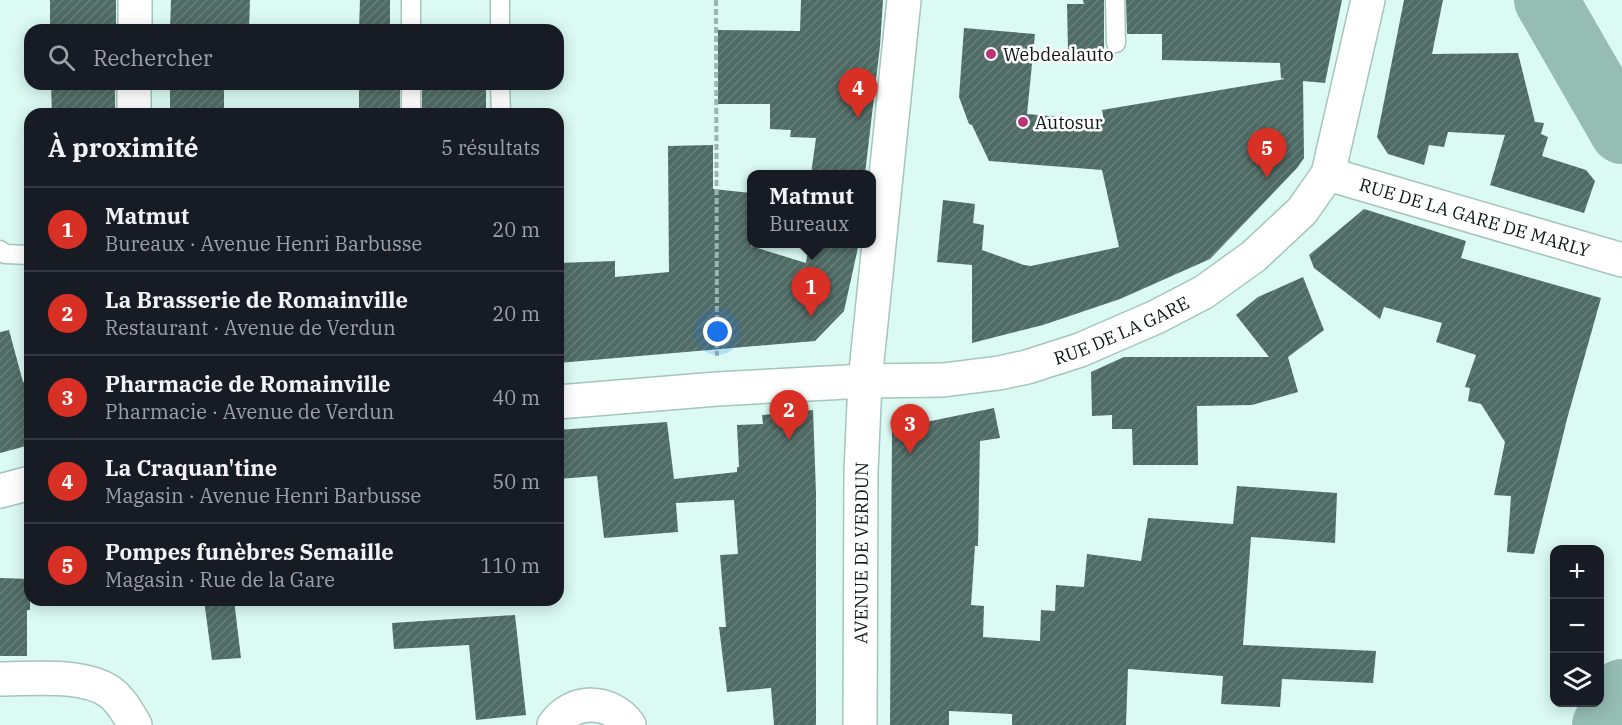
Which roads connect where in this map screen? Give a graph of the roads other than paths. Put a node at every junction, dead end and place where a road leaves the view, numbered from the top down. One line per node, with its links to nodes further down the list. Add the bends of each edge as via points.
1 (135, 0): 7 (main road)
2 (411, 0): 8 (lane)
3 (500, 0): 9 (lane)
4 (904, 0): 21 (main road, AVENUE DE VERDUN)
5 (1115, 0): 10 (lane)
6 (1368, 0): 17 (main road)
7 (135, 24)
8 (411, 24)
9 (500, 24)
10 (1116, 43)
11 (134, 90): 14 (main road)
12 (411, 90): 15 (lane)
13 (500, 90): 16 (lane)
14 (134, 108)
15 (411, 108)
16 (501, 108)
17 (1328, 174): 20 (main road, RUE DE LA GARE DE MARLY); 21 (main road, RUE DE LA GARE, via 1302,211 1254,256 1204,292 1126,331 1054,359 999,374 943,380)
18 (0, 250): 19 (lane)
19 (24, 255)
20 (1621, 260)
21 (865, 381): 22 (main road, RUE DE LA GARE); 29 (main road, AVENUE DE VERDUN)
22 (564, 402)
23 (24, 485): 24 (main road)
24 (0, 491)
25 (0, 679): 26 (main road, via 68,679 96,685 120,702)
26 (135, 725)
27 (554, 725): 28 (main road, via 567,712 588,705 610,708)
28 (628, 725)
29 (860, 725)

